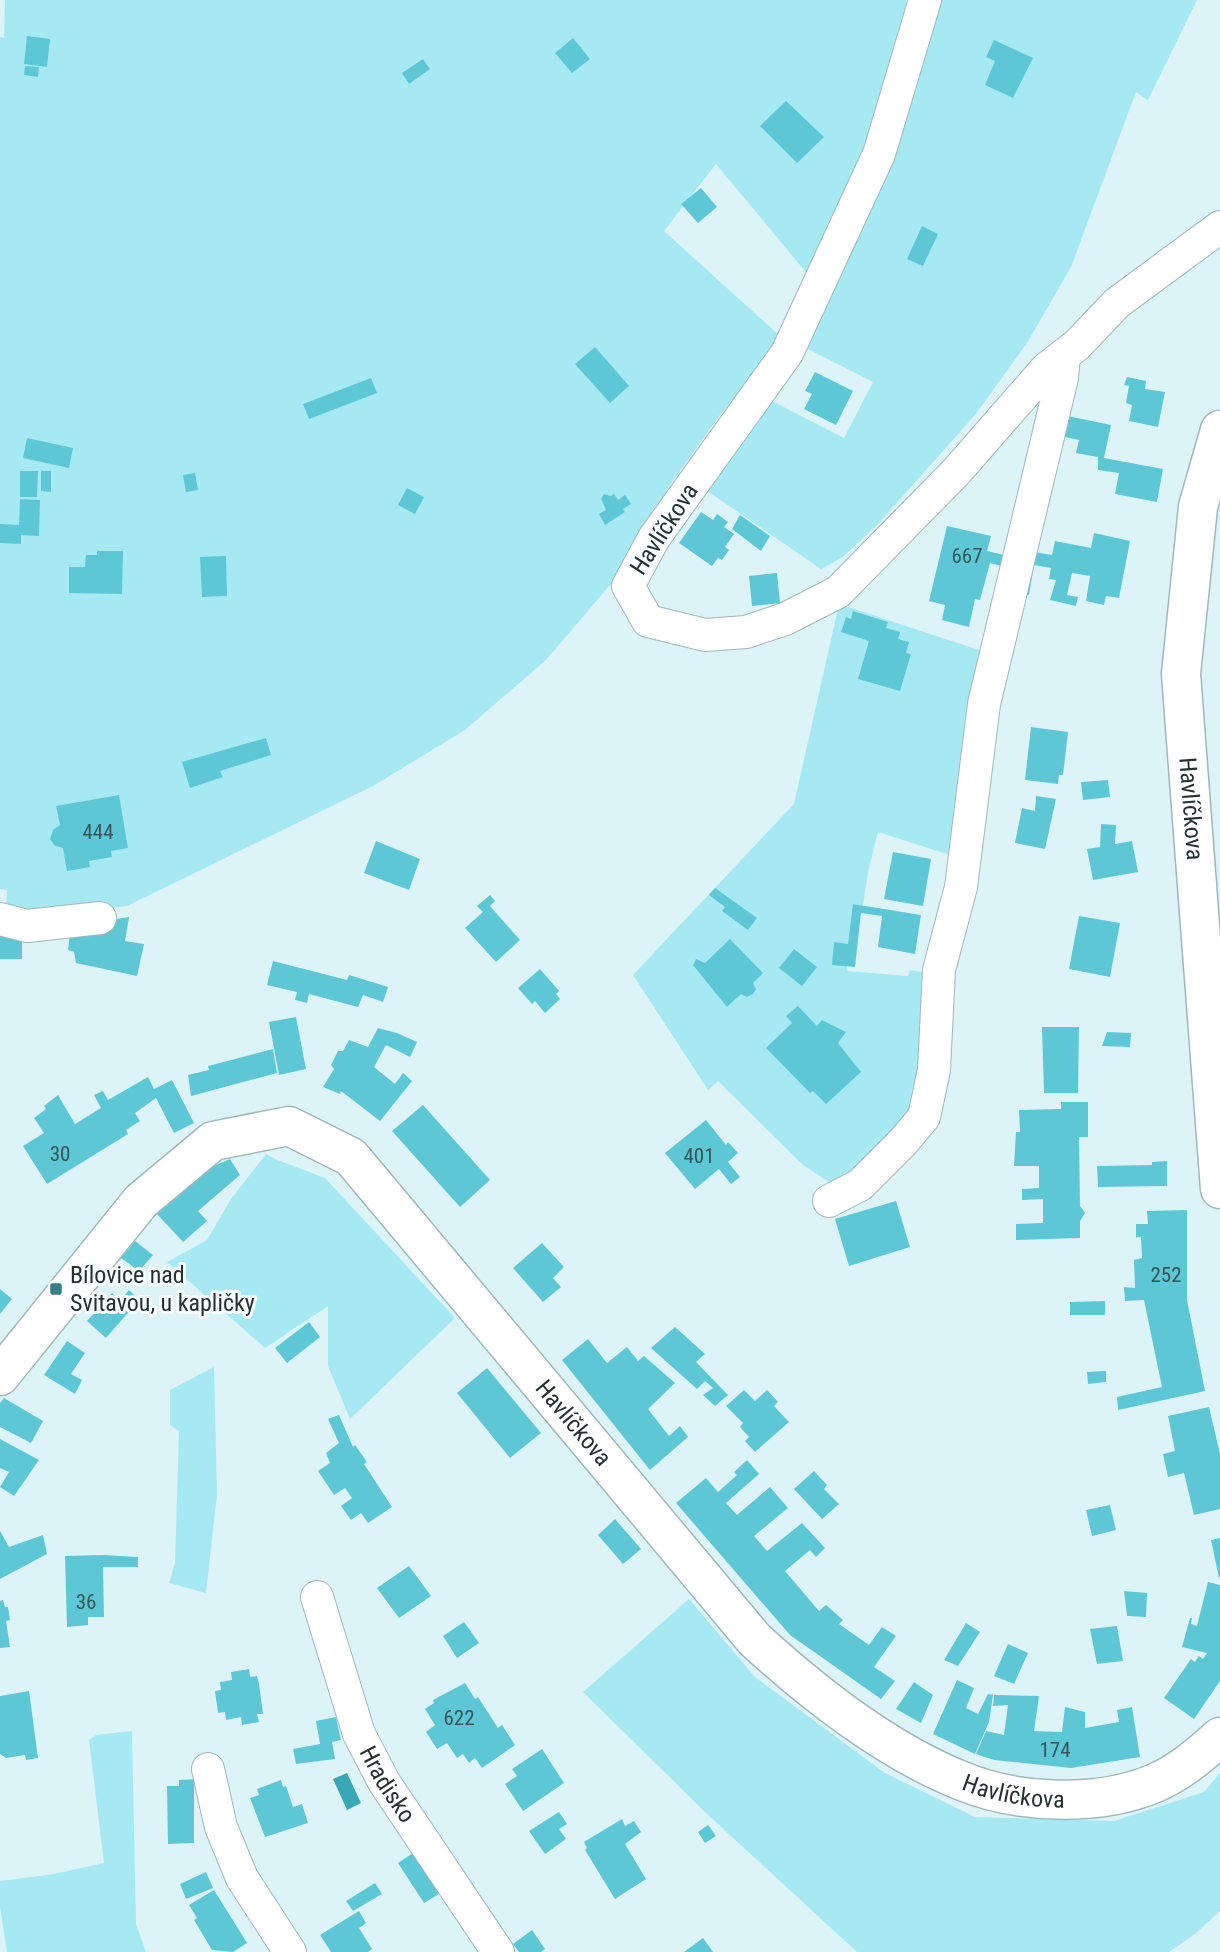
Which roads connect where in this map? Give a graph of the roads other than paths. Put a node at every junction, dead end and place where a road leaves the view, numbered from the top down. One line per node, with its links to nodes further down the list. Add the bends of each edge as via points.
1 (925, 0): 3 (street, Havlíčkova, via 880,154 787,353 654,538 628,586 648,621 705,635 746,632 785,619 838,592)
2 (1220, 227): 3 (street, Havlíčkova, via 1117,303)
3 (1064, 355): 8 (street, via 984,704 961,887 939,970 934,1070 924,1117 860,1185)
4 (1220, 430): 7 (main road, Havlíčkova, via 1198,507 1181,674)
5 (100, 918): 6 (street, via 27,926)
6 (0, 919)
7 (1220, 1189)
8 (828, 1201)
9 (0, 1376): 11 (main road, Havlíčkova, via 141,1201 213,1141 289,1126 351,1157 755,1640 796,1676 880,1736 963,1782 1032,1798 1067,1799 1101,1797 1156,1783)
10 (317, 1597): 14 (street, Hradisko, via 365,1746 384,1782)
11 (1220, 1737)
12 (208, 1769): 13 (street, via 221,1827 243,1878)
13 (289, 1952)
14 (498, 1952)

